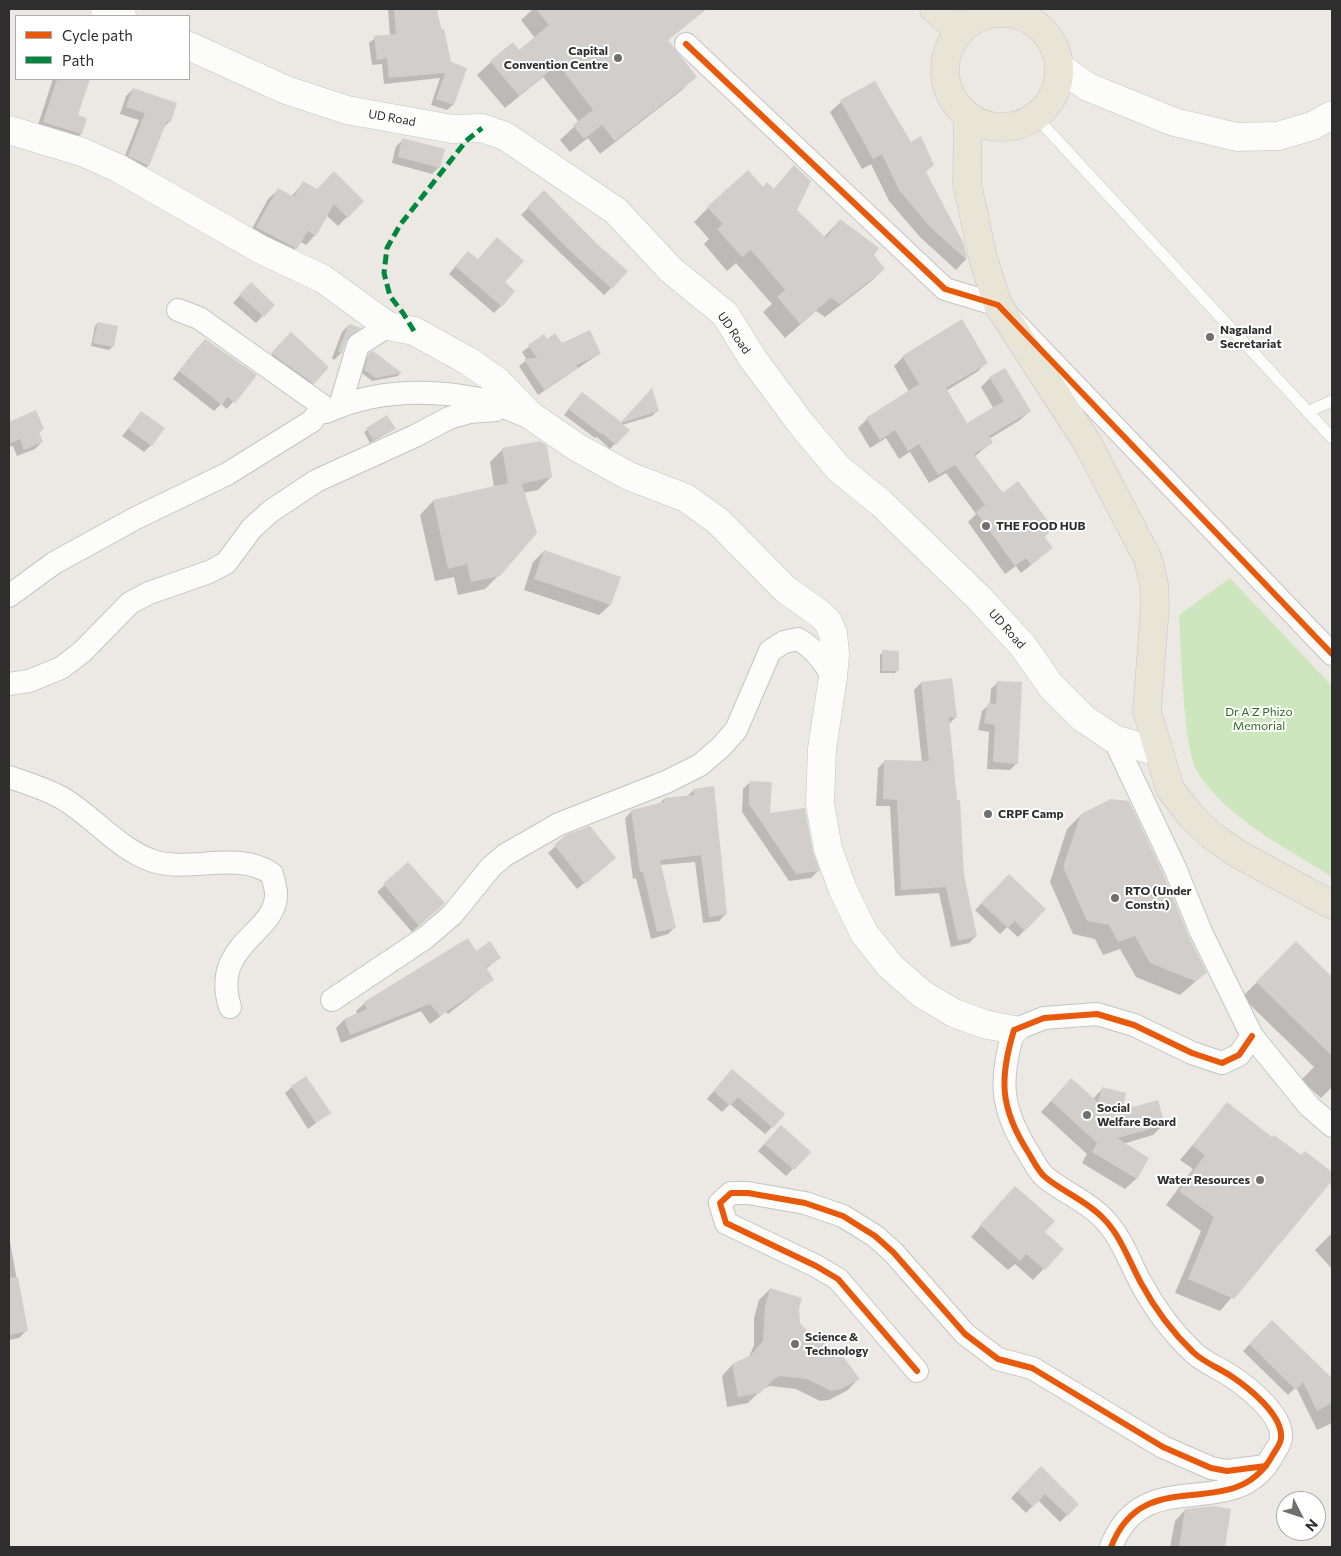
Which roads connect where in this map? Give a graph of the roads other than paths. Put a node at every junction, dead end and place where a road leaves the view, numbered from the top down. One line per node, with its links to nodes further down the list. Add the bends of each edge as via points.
1 (105, 9): 3 (main road)
2 (934, 9): 4 (main road)
3 (120, 15)
4 (960, 31): 7 (main road, via 983,16 996,13 1024,17 1046,33); 9 (main road, via 951,42 944,69 950,96)
5 (686, 44): 12 (street, via 945,289)
6 (190, 46): 25 (main road, UD Road, via 286,90 347,110 452,129 490,129 616,211 671,270 725,314 796,418 839,469 881,503 979,598 1076,712)
7 (1061, 68): 8 (main road, via 1088,87 1165,118 1237,137 1278,136 1312,126); 10 (main road, via 1052,98)
8 (1332, 115)
9 (968, 117): 10 (main road, via 993,127 1007,127); 12 (main road, via 967,183)
10 (1036, 117): 18 (lane)
11 (9, 130): 14 (main road, via 82,152 118,168 260,250 323,278)
12 (998, 305): 22 (street); 26 (main road, via 1088,444 1148,559 1155,606 1147,711)
13 (178, 310): 16 (street, via 206,322)
14 (388, 326): 16 (street, via 358,345); 19 (main road, via 414,331 470,362 498,382)
15 (1332, 401): 18 (lane)
16 (331, 406): 17 (street, via 396,393 481,399); 21 (street, via 227,474 136,518 62,559)
17 (508, 410): 19 (street); 24 (street, via 470,412 449,418 316,481 270,511 252,528 226,563 130,603 82,652 60,668 29,681)
18 (1307, 412): 20 (lane)
19 (537, 420): 23 (main road, via 578,448 629,476 686,498 718,520 785,589 828,622 833,632)
20 (1332, 438)
21 (9, 596)
22 (1332, 654)
23 (834, 677): 29 (street, via 822,657 798,639 770,650 736,730 700,765 666,782 559,824 505,854 452,915 425,938); 31 (main road, via 822,749 820,804 828,849 864,933 890,966 922,994 954,1014)
24 (9, 684)
25 (1114, 739): 26 (main road, UD Road); 32 (street)
26 (1159, 752): 28 (main road, via 1170,789 1212,836 1238,854)
27 (9, 777): 30 (street, via 62,798 125,845 151,860 172,866 245,864 262,867 272,874 276,895 270,914 249,936 228,968 225,978)
28 (1332, 904)
29 (332, 1000)
30 (230, 1007)
31 (1014, 1030): 32 (street, via 1044,1018 1097,1014 1134,1025 1192,1053 1222,1062 1239,1055); 35 (street, via 1005,1060 1004,1099 1020,1140 1044,1176 1103,1217 1118,1235 1163,1319 1194,1354 1232,1376 1270,1409 1280,1423 1282,1440)
32 (1252, 1036): 33 (street, via 1309,1106)
33 (1332, 1126)
34 (917, 1371): 35 (street, via 838,1279 726,1223 720,1203 731,1193 748,1193 805,1203 843,1216 893,1252 965,1334 998,1359 1032,1368 1163,1447 1211,1468 1227,1472)
35 (1266, 1466): 36 (street, via 1243,1486 1220,1493 1158,1499 1137,1512)
36 (1111, 1542)

